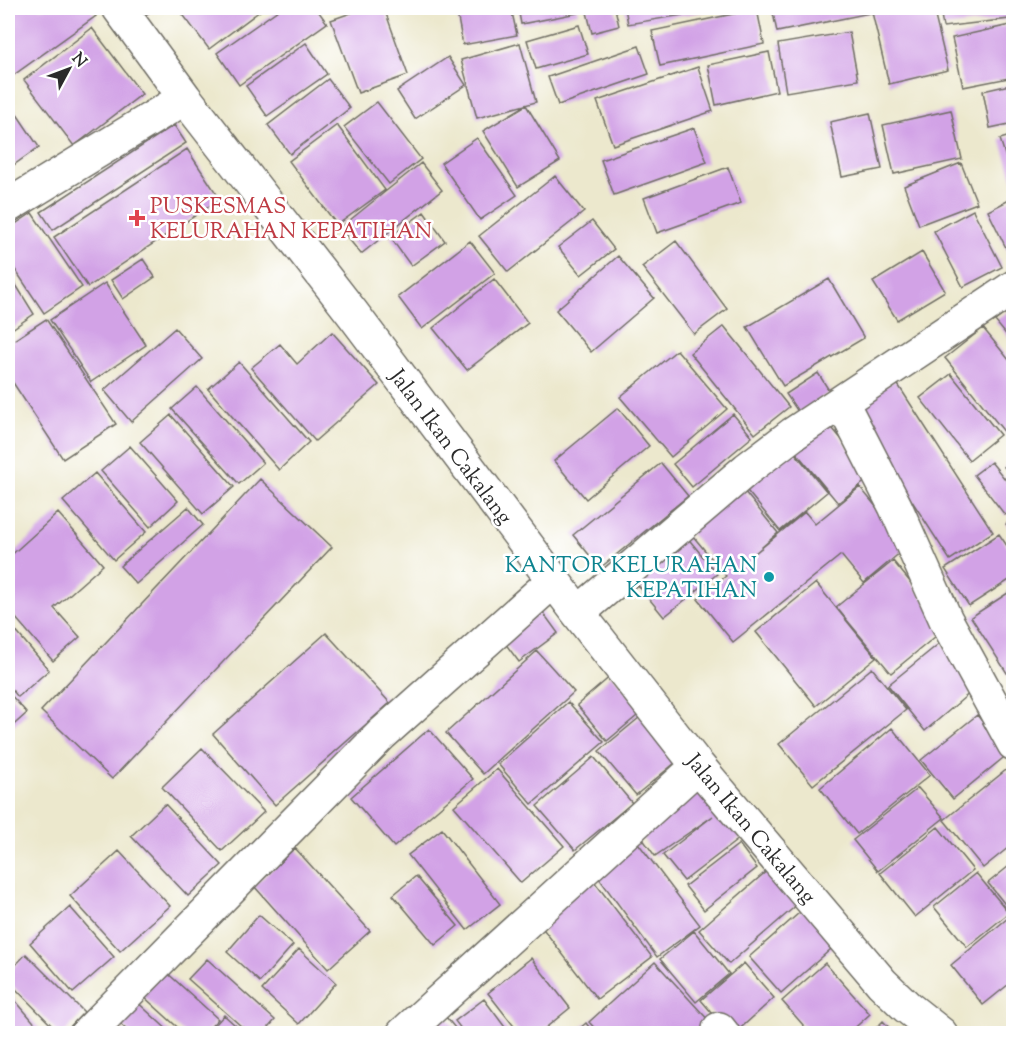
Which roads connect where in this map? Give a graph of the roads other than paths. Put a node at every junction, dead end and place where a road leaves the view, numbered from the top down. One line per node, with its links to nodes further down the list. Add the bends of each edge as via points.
1 (119, 8): 2 (street, Jalan Ikan Cakalang)
2 (185, 98): 3 (street); 6 (street, Jalan Ikan Cakalang)
3 (8, 206)
4 (1014, 287): 5 (street)
5 (842, 403): 7 (street, via 747,468); 8 (street, via 895,506 946,620)
6 (553, 581): 7 (street, Jalan Ikan Cakalang); 10 (street, via 382,734)
7 (578, 613): 9 (street, Jalan Ikan Cakalang)
8 (1014, 744)
9 (698, 766): 11 (street); 12 (street, Jalan Ikan Cakalang, via 882,983)
10 (87, 1034)
11 (403, 1034)
12 (941, 1034)

